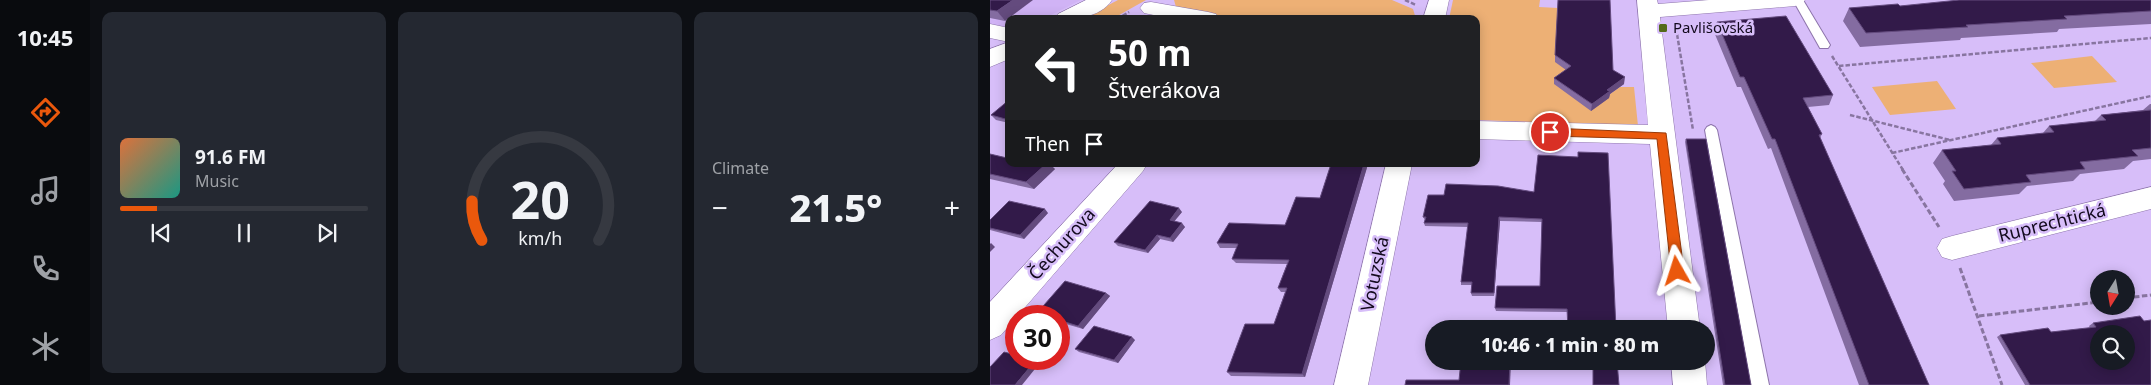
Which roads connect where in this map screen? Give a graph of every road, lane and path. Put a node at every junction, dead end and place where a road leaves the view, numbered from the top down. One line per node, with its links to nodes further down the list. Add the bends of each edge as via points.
1 (1102, 0): 7 (street)
2 (1438, 0): 9 (street)
3 (1797, 0): 6 (street); 13 (lane)
4 (1647, 6): 6 (street); 23 (street)
5 (1152, 8): 8 (street)
6 (1673, 9): 22 (path)
7 (1074, 15)
8 (1188, 15)
9 (1435, 15)
10 (990, 31): 11 (street)
11 (1005, 34)
12 (2151, 38): 16 (path)
13 (1824, 45): 16 (path)
14 (1005, 51): 15 (street)
15 (990, 59)
16 (1839, 66): 19 (path)
17 (2151, 96): 24 (path)
18 (1850, 115): 19 (path)
19 (1871, 119): 24 (path); 25 (path)
20 (1480, 130): 23 (street)
21 (1711, 130): 39 (lane)
22 (1693, 132)
23 (1662, 135): 34 (street)
24 (1950, 140): 25 (path)
25 (1892, 153): 29 (path)
26 (1131, 167): 35 (street, Čechurova)
27 (1398, 167): 37 (street, Votuzská)
28 (2151, 198): 29 (street, Ruprechtická)
29 (1952, 248): 33 (path)
30 (2151, 296): 31 (path)
31 (2135, 297)
32 (2090, 303): 33 (path)
33 (1979, 316): 40 (path)
34 (1683, 320)
35 (990, 324)
36 (1689, 370): 38 (street)
37 (1351, 385)
38 (1690, 385)
39 (1760, 385)
40 (2002, 385)

